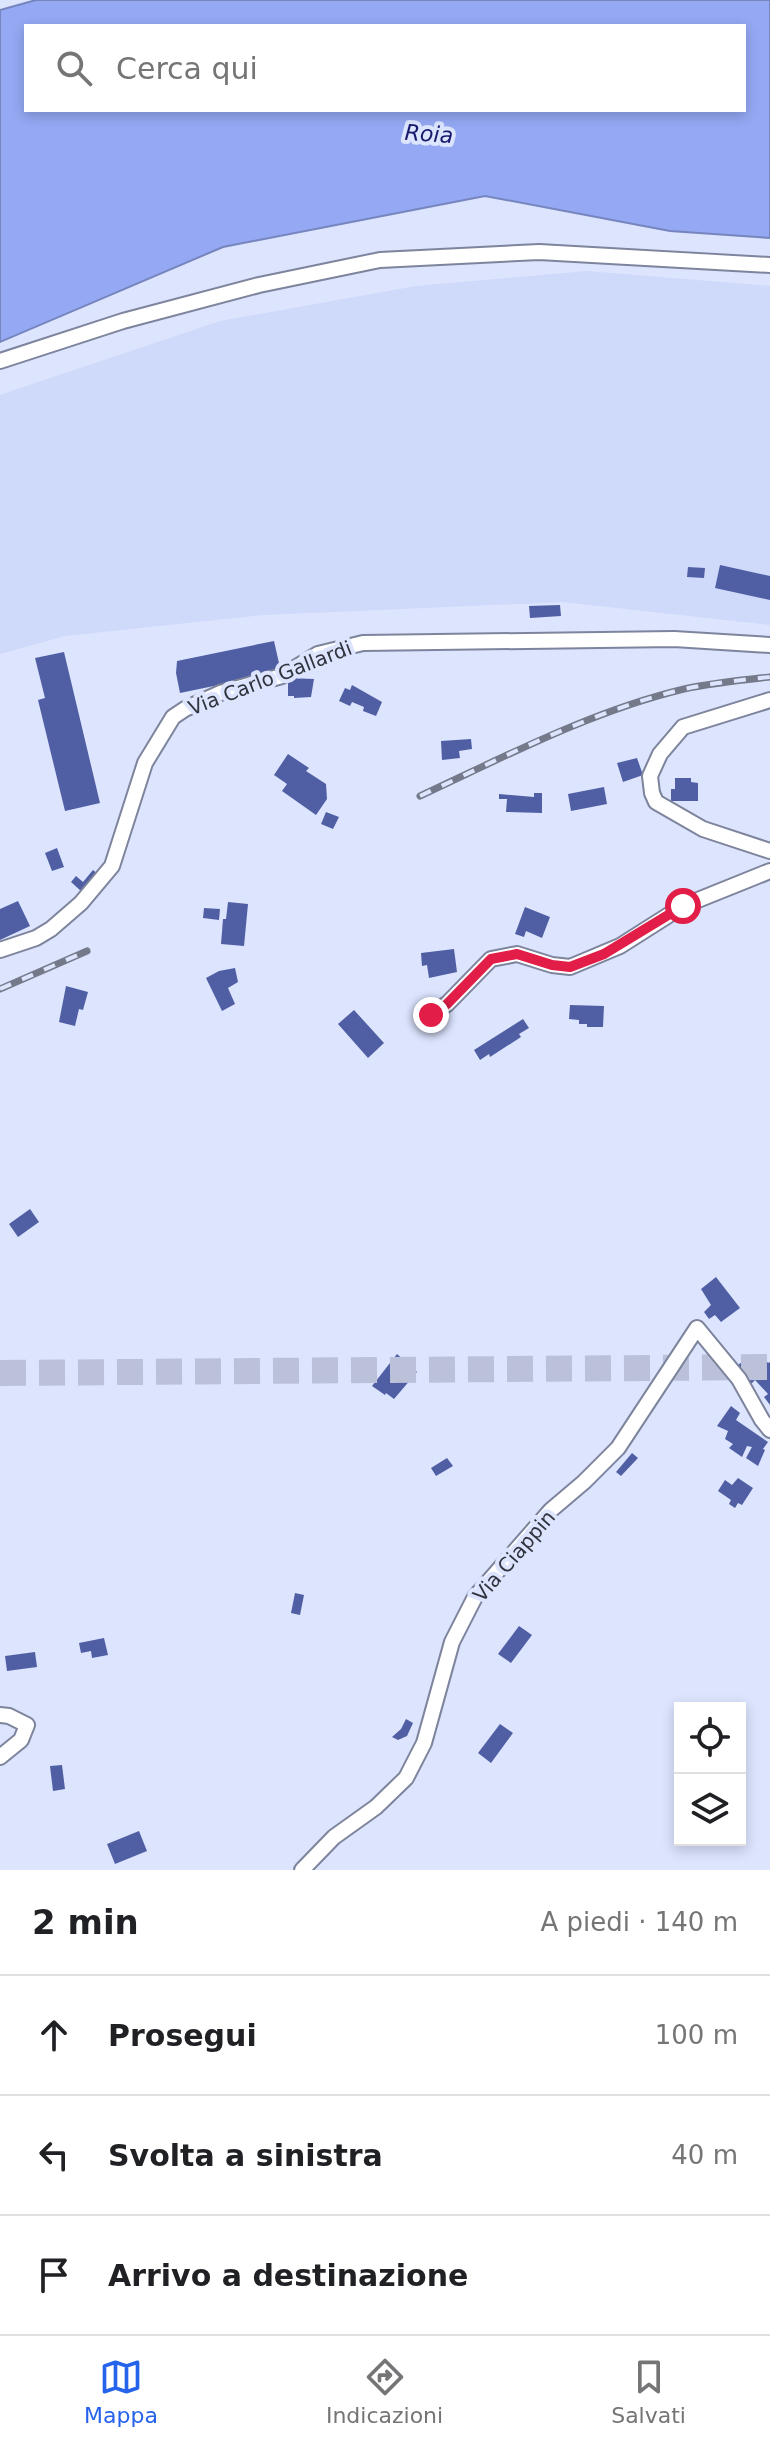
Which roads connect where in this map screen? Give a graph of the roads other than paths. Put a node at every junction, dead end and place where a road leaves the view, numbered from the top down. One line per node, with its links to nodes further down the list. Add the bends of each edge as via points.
1 (770, 265): 2 (street, via 539,252 380,260 123,321)
2 (0, 361)
3 (770, 645): 7 (street, Via Carlo Gallardi, via 674,639 363,643 318,654 282,676 220,693 173,717 145,763 112,866 81,903 36,938)
4 (770, 700): 5 (street, via 683,727 650,776 656,802 703,829)
5 (770, 851)
6 (770, 871): 8 (street, via 683,906 604,954 570,967 517,954 491,959)
7 (0, 950)
8 (431, 1015)
9 (770, 1430): 12 (street, Via Ciappin, via 739,1379 697,1328 618,1448 551,1510 475,1597 452,1642 424,1743 406,1778)
10 (0, 1715): 11 (street, via 27,1725 21,1740)
11 (0, 1757)
12 (302, 1870)

